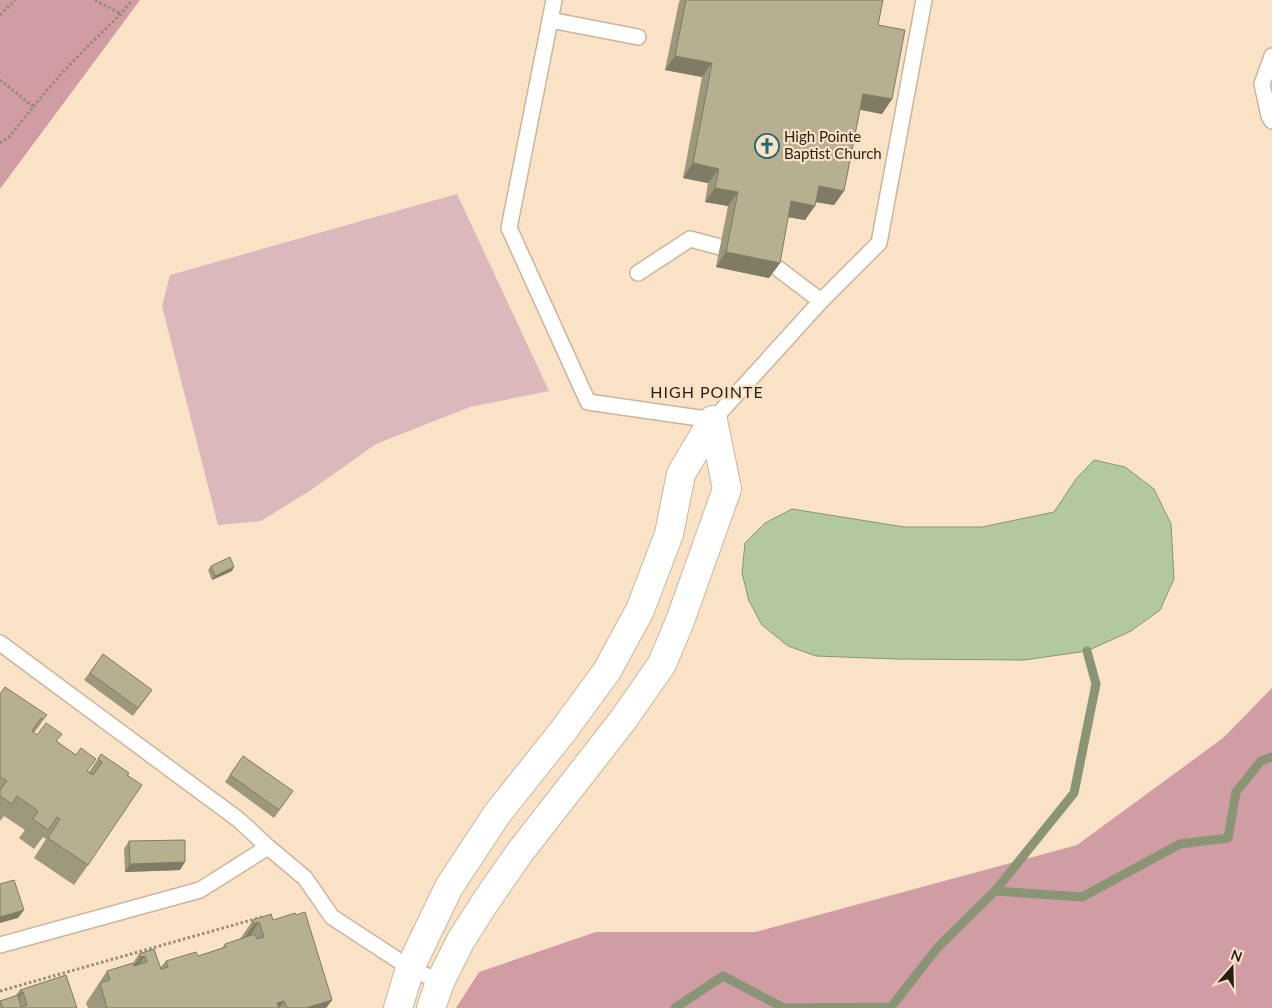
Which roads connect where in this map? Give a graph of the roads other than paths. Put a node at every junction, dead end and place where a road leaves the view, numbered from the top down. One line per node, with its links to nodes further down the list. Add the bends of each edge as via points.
1 (554, 0): 3 (lane)
2 (924, 0): 10 (lane, via 879,243)
3 (550, 20): 4 (lane); 11 (lane, via 509,228 588,402)
4 (638, 37)
5 (1272, 56): 6 (lane, via 1262,84)
6 (1272, 121)
7 (720, 247): 9 (lane, via 690,239)
8 (772, 264): 10 (lane)
9 (638, 273)
10 (821, 301): 11 (lane)
11 (713, 420): 15 (street, via 681,474 669,534 640,610 607,671 497,814 449,887); 16 (street, via 727,489 662,664 623,720 520,852 461,940)
12 (0, 643): 13 (lane, via 239,820)
13 (268, 847): 14 (lane, via 200,890); 15 (lane, via 305,878 332,917)
14 (0, 945)
15 (410, 968): 16 (lane); 17 (street)
16 (440, 982): 18 (street)
17 (398, 1008)
18 (431, 1008)

